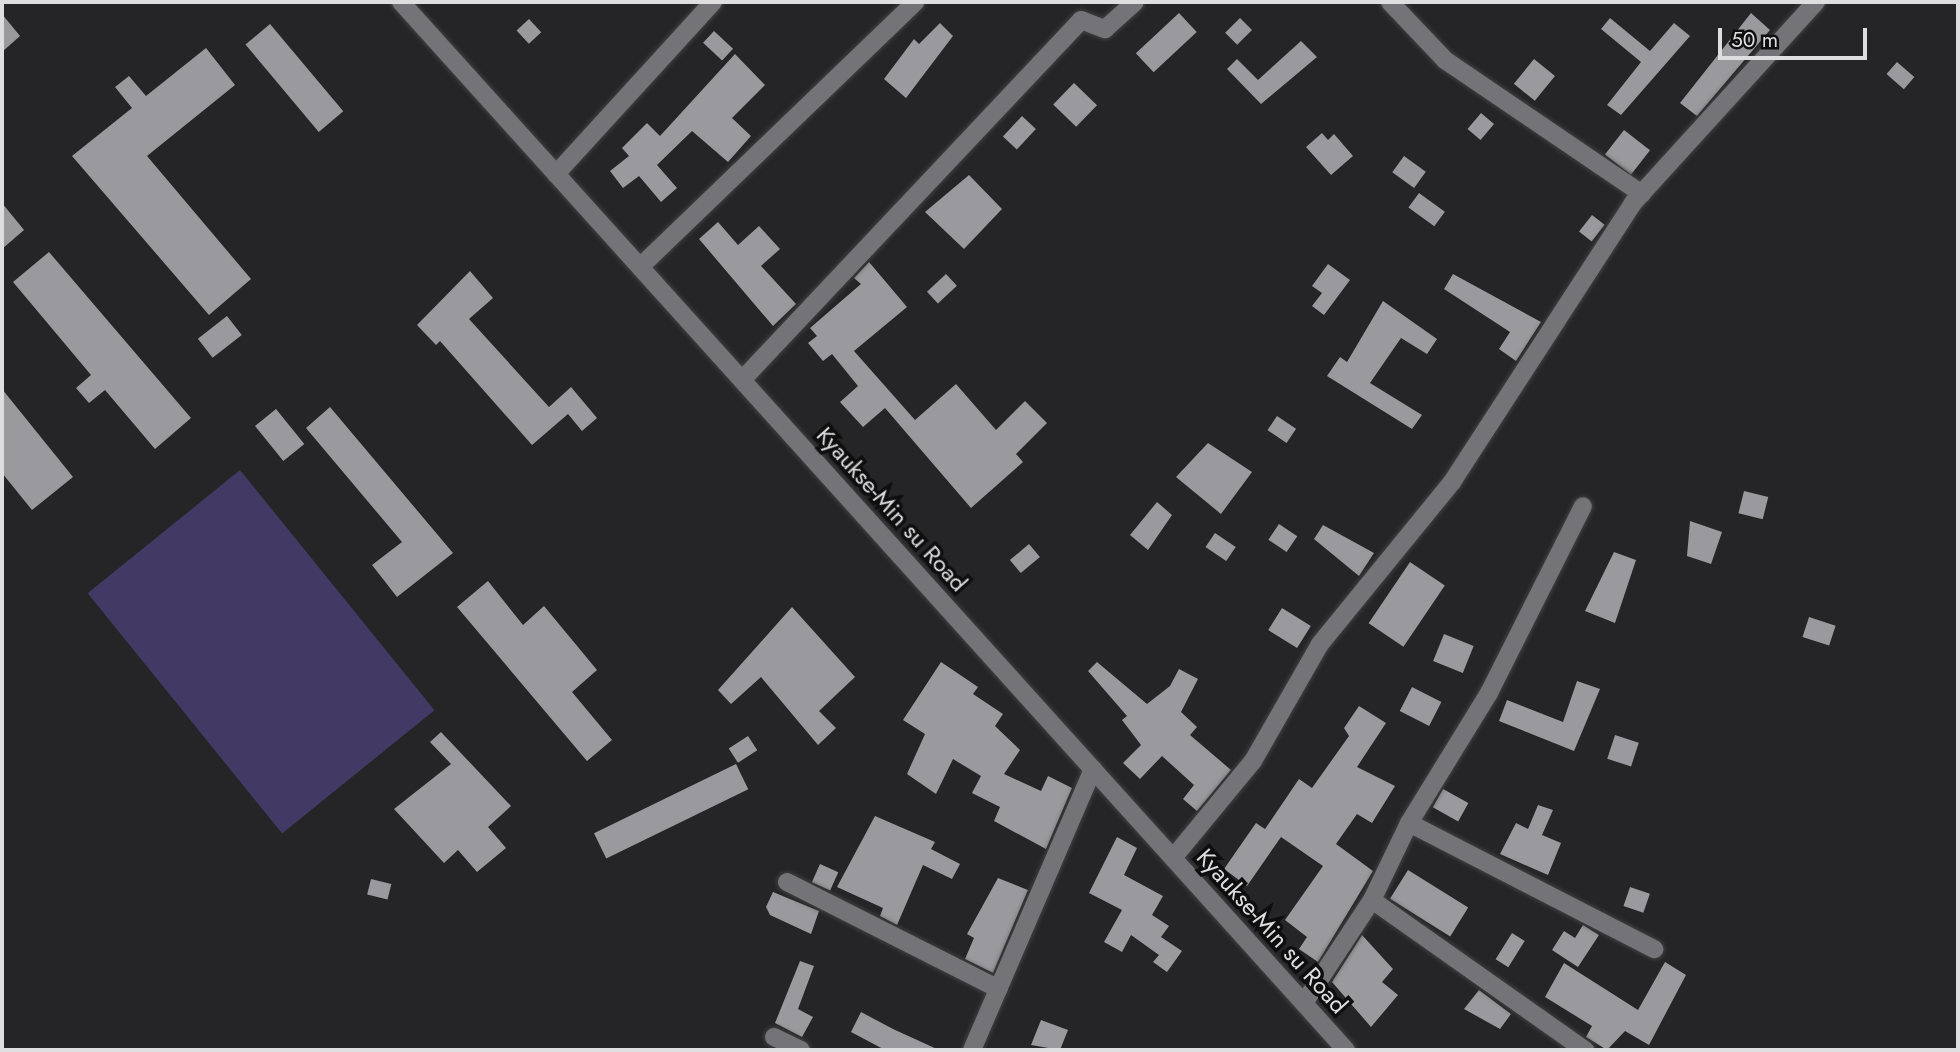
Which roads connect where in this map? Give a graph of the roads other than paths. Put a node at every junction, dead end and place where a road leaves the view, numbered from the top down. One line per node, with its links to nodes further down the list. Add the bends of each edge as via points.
1 (401, 2): 7 (street, Kyaukse-Min su Road)
2 (713, 2): 7 (street)
3 (915, 2): 9 (street)
4 (1135, 2): 10 (street, via 1105,29 1081,20)
5 (1390, 2): 8 (street, via 1445,61)
6 (1816, 2): 8 (street)
7 (556, 174): 9 (street, Kyaukse-Min su Road)
8 (1642, 194): 14 (street, via 1452,482 1320,644 1253,761)
9 (640, 267): 10 (street, Kyaukse-Min su Road)
10 (742, 380): 12 (street, Kyaukse-Min su Road)
11 (1583, 506): 13 (street, via 1489,693)
12 (1093, 769): 14 (street, Kyaukse-Min su Road); 18 (street)
13 (1409, 823): 16 (street); 17 (street)
14 (1173, 858): 19 (street, Kyaukse-Min su Road)
15 (787, 882): 18 (street)
16 (1372, 900): 19 (street); 24 (street)
17 (1654, 949)
18 (999, 989): 22 (street)
19 (1304, 1003): 23 (street, Kyaukse-Min su Road)
20 (774, 1037): 21 (street)
21 (801, 1050)
22 (972, 1050)
23 (1346, 1050)
24 (1585, 1050)

